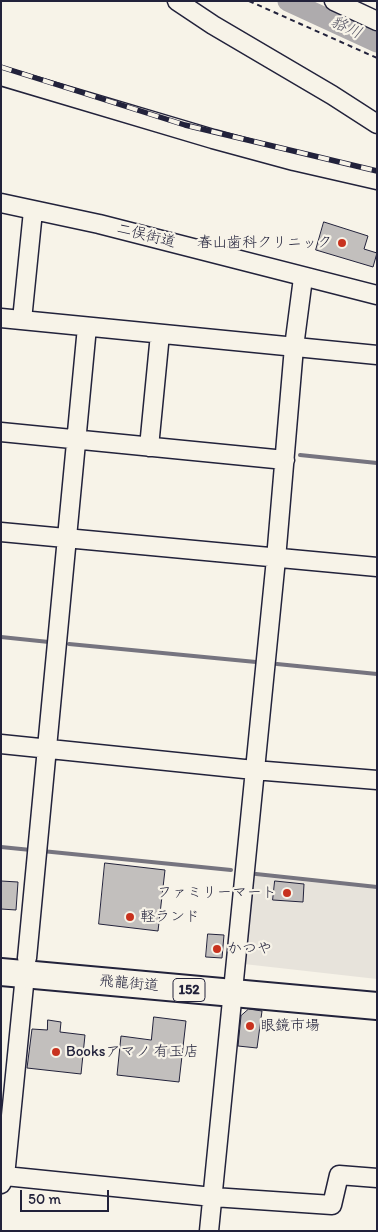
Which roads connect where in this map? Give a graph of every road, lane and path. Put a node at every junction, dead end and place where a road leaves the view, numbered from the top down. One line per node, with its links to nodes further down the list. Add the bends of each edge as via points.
1 (177, 1): 7 (street)
2 (249, 1): 5 (path)
3 (334, 1): 4 (street)
4 (377, 20)
5 (377, 58)
6 (1, 76): 8 (street, via 213,139)
7 (377, 124)
8 (377, 180)
9 (1, 203): 10 (street, 二俣街道)
10 (33, 211): 11 (street, 二俣街道, via 99,224); 14 (street)
11 (303, 278): 12 (street, 二俣街道); 17 (street)
12 (377, 295)
13 (1, 318): 14 (street)
14 (22, 320): 15 (street)
15 (87, 327): 16 (street); 20 (street)
16 (160, 334): 17 (street); 21 (street)
17 (294, 347): 18 (street); 22 (street)
18 (377, 355)
19 (1, 432): 20 (street)
20 (77, 440): 21 (street); 24 (street)
21 (149, 442): 22 (street)
22 (285, 460): 25 (street)
23 (1, 532): 24 (street)
24 (68, 539): 25 (street); 28 (street)
25 (276, 559): 26 (street); 29 (street)
26 (377, 567)
27 (1, 744): 28 (street)
28 (46, 748): 29 (street); 31 (street)
29 (254, 770): 30 (street); 32 (street)
30 (377, 780)
31 (14, 965): 32 (highway, 飛龍街道 / 152); 36 (street)
32 (234, 985): 33 (highway, 飛龍街道 / 152); 34 (highway, 飛龍街道 / 152); 37 (street)
33 (377, 989)
34 (377, 1006)
35 (377, 1178): 37 (street, via 339,1175 332,1205)
36 (3, 1180): 37 (street)
37 (213, 1197): 38 (street)
38 (210, 1231)

